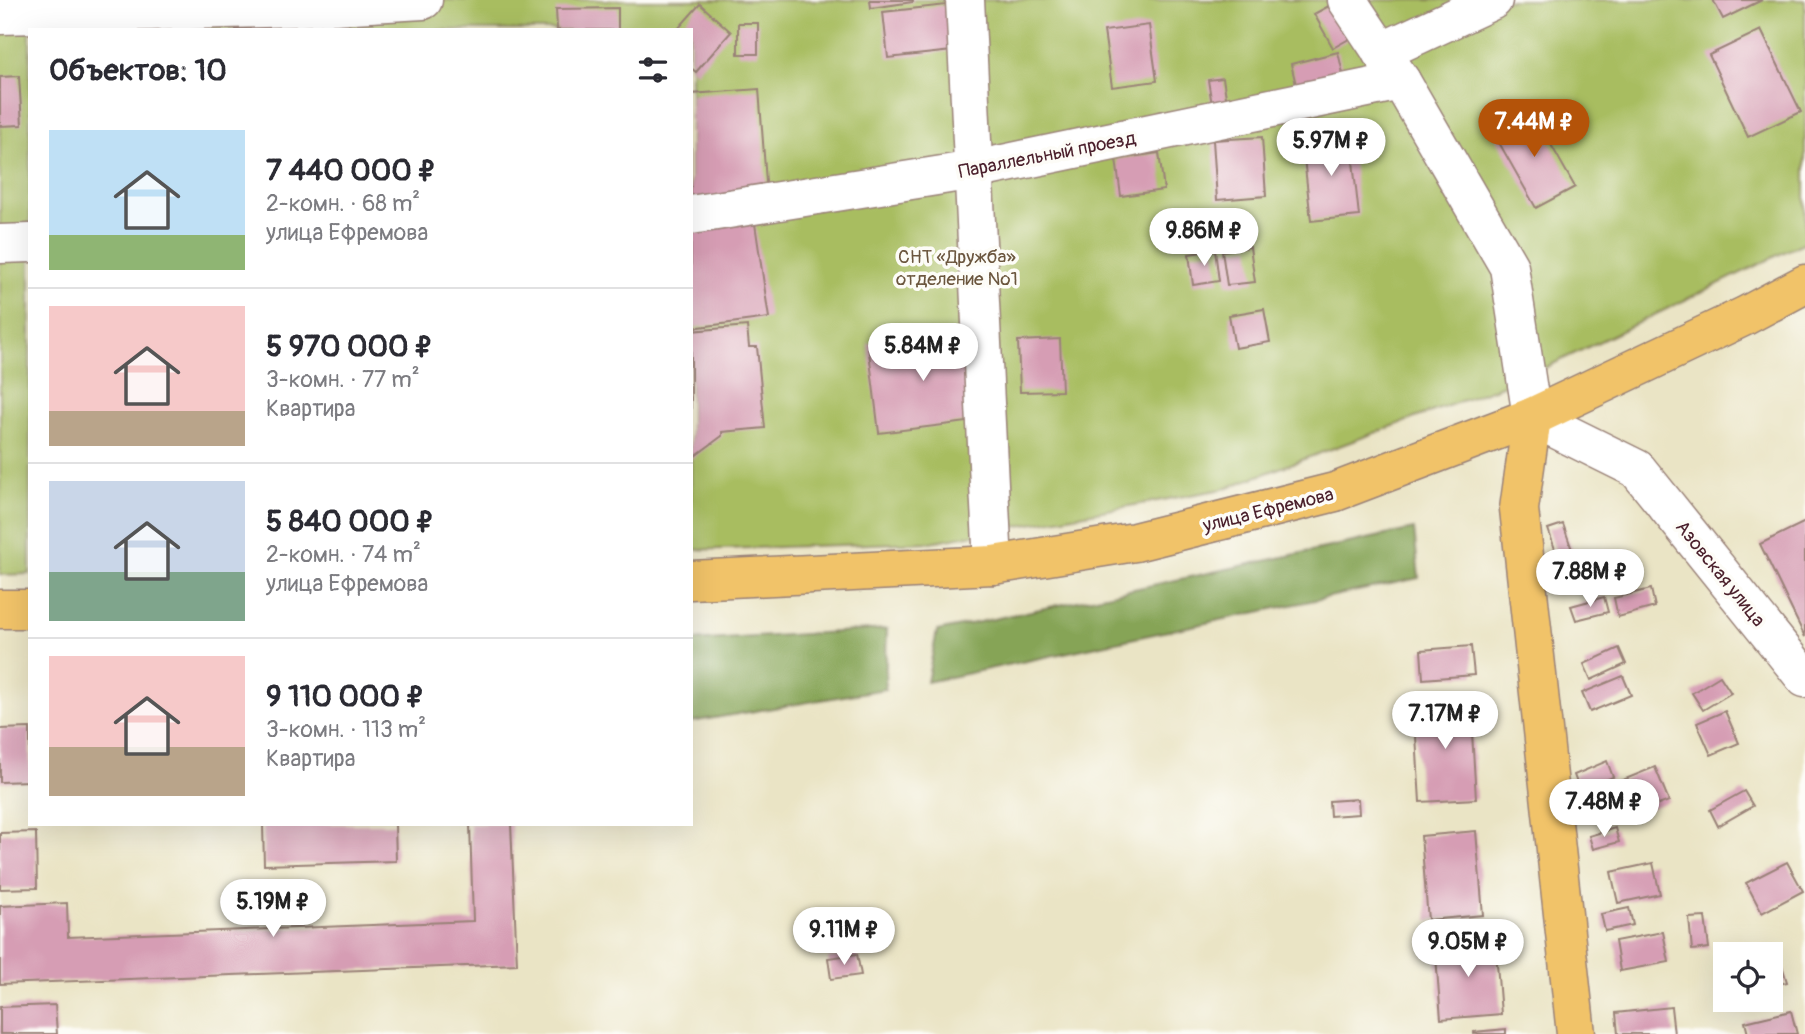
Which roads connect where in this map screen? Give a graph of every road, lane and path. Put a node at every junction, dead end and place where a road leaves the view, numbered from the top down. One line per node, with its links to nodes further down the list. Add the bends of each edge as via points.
1 (423, 0): 5 (street)
2 (965, 0): 7 (street)
3 (1347, 0): 6 (street)
4 (1493, 0): 6 (street, Параллельный проезд)
5 (0, 15)
6 (1391, 67): 7 (street, Параллельный проезд); 12 (street, via 1509,267)
7 (974, 170): 8 (street, Параллельный проезд); 13 (street)
8 (693, 215)
9 (28, 243): 10 (street)
10 (0, 244)
11 (1805, 284): 12 (main road, улица Ефремова)
12 (1532, 417): 13 (main road, улица Ефремова, via 1335,492 1135,542); 17 (street, Азовская улица, via 1637,469); 18 (main road, via 1519,509)
13 (993, 565): 14 (main road, улица Ефремова)
14 (693, 580)
15 (28, 609): 16 (main road)
16 (0, 610)
17 (1805, 678)
18 (1576, 1034)

